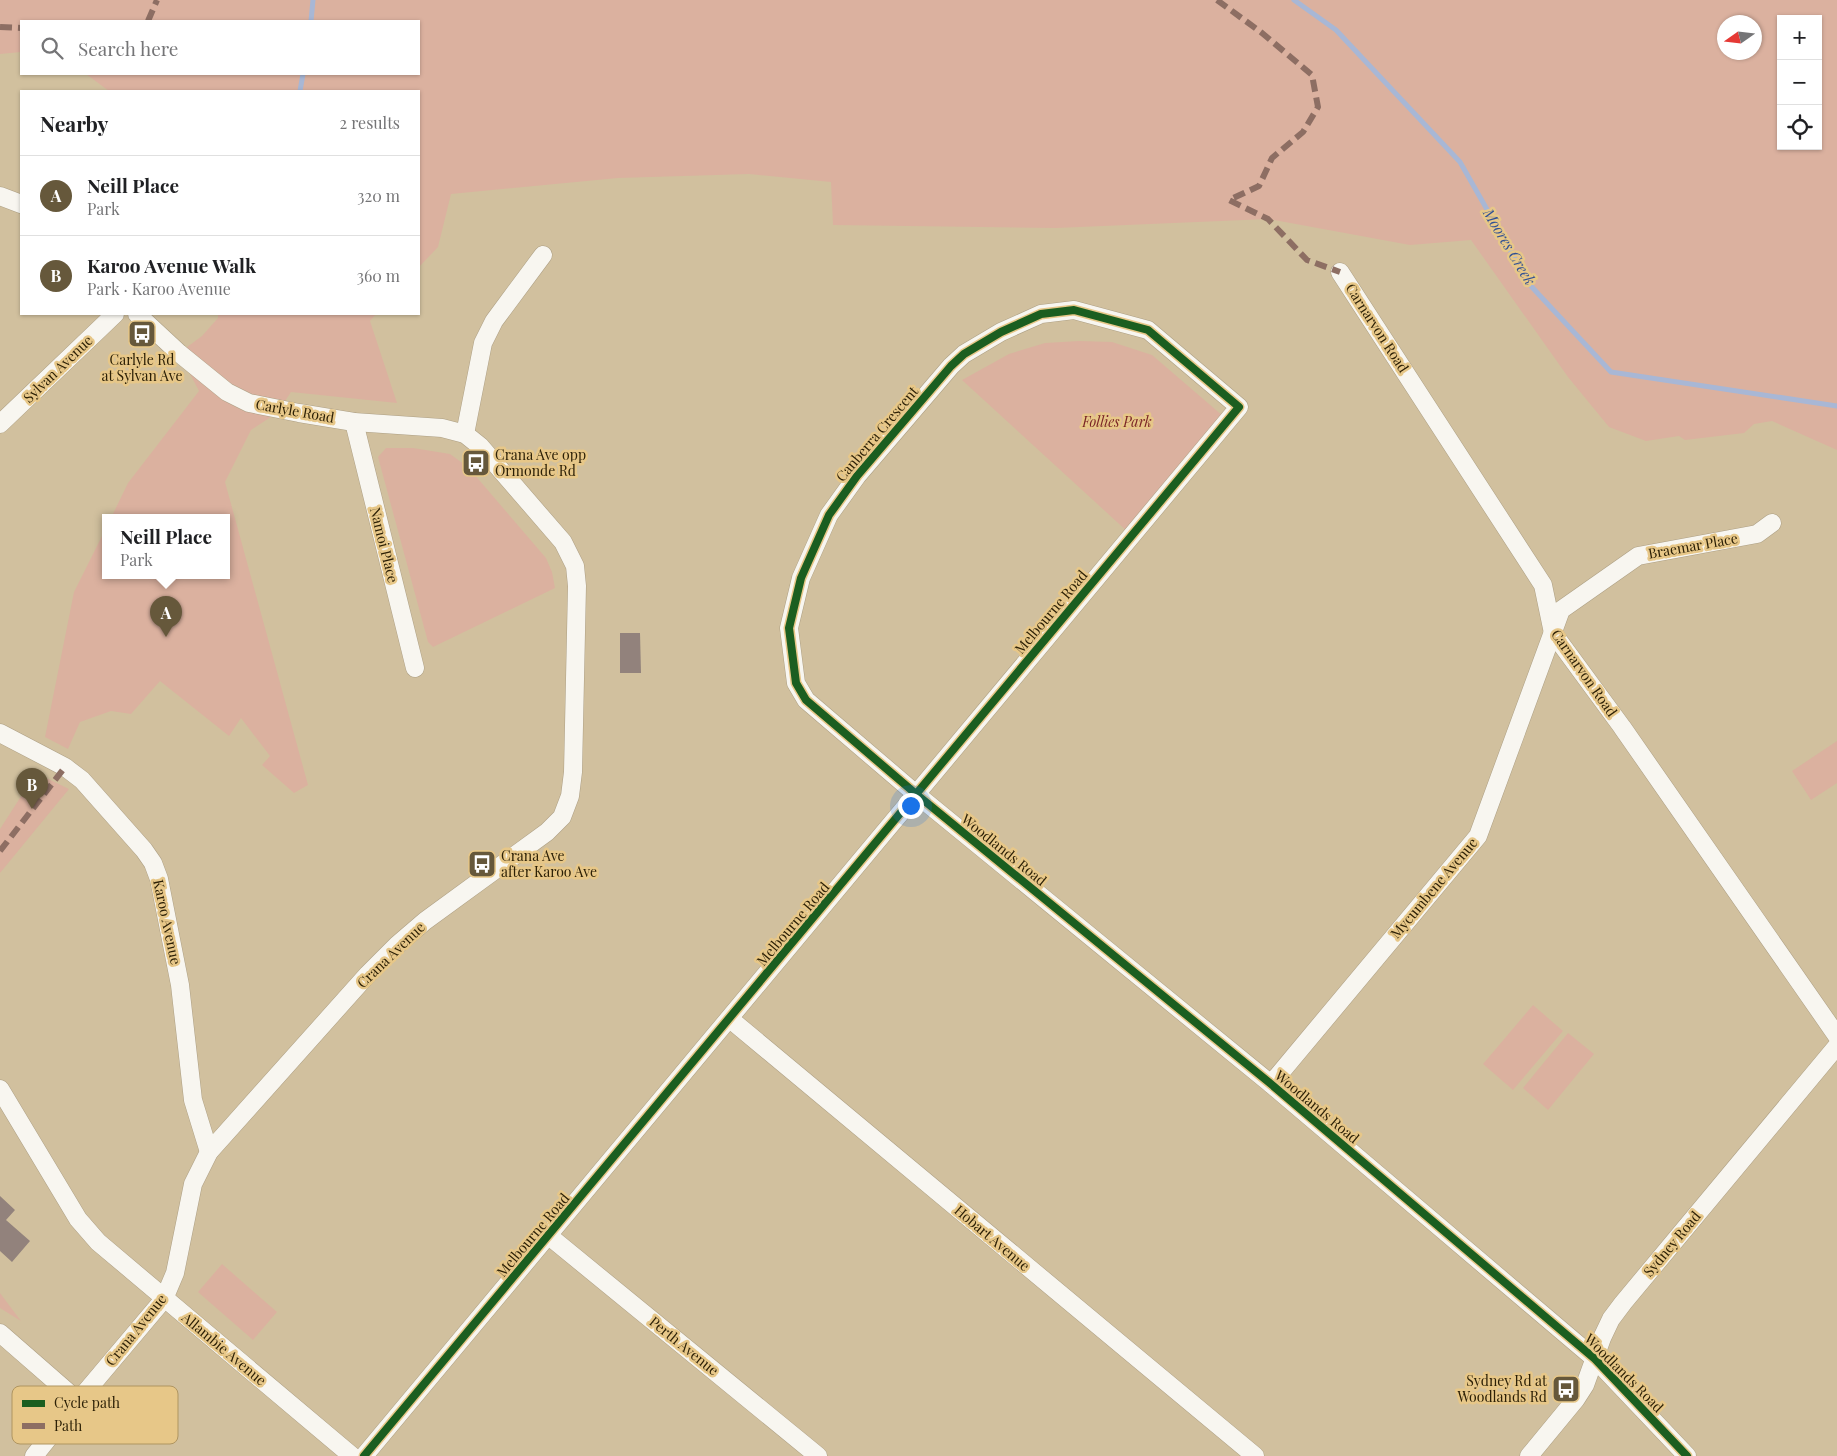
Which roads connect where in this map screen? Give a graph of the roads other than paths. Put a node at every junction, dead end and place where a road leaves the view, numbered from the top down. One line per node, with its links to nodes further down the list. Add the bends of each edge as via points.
1 (0, 196): 2 (street)
2 (20, 204)
3 (543, 255): 10 (street, via 494,320 482,342)
4 (1340, 272): 13 (street, Carnarvon Road, via 1543,585)
5 (114, 315): 9 (street, Sylvan Avenue)
6 (138, 315): 8 (street, Carlyle Road, via 179,353 238,398 271,408)
7 (1239, 407): 16 (street, Melbourne Road); 16 (street, Canberra Crescent, via 1148,330 1074,310 1041,314 964,354 857,476 830,515 801,578 789,628 796,683 806,700)
8 (354, 422): 10 (street, Carlyle Road, via 442,428); 14 (street, Namoi Place)
9 (0, 424)
10 (466, 434): 11 (street, Carlyle Road)
11 (480, 446): 22 (street, Crana Avenue, via 563,542 575,566 578,586 573,772 570,796 562,817 547,832 397,945)
12 (1772, 523): 13 (street, Braemar Place, via 1757,534 1638,556 1561,610)
13 (1553, 633): 18 (street, Carnarvon Road, via 1628,735); 20 (street, Mycumbene Avenue, via 1478,836)
14 (415, 668)
15 (0, 733): 22 (street, Karoo Avenue, via 65,767 82,780 153,863 180,985 193,1100)
16 (916, 794): 17 (street, Melbourne Road); 20 (street, Woodlands Road)
17 (730, 1019): 23 (street, Melbourne Road); 33 (street, Hobart Avenue)
18 (1837, 1036)
19 (1837, 1046): 26 (street, Sydney Road, via 1623,1303 1611,1319)
20 (1271, 1084): 26 (street, Woodlands Road)
21 (0, 1090): 24 (street, Allambie Avenue, via 78,1219 98,1242)
22 (209, 1152): 24 (street, Crana Avenue, via 193,1184 175,1273)
23 (549, 1236): 30 (street, Melbourne Road); 32 (street, Perth Avenue)
24 (164, 1299): 28 (street, Crana Avenue); 30 (street, Allambie Avenue)
25 (0, 1333): 27 (street)
26 (1595, 1359): 34 (street, Sydney Road, via 1576,1399); 35 (street, Woodlands Road)
27 (61, 1386)
28 (91, 1386)
29 (44, 1444): 31 (street, Crana Avenue)
30 (365, 1455)
31 (34, 1456)
32 (818, 1456)
33 (1255, 1456)
34 (1529, 1456)
35 (1687, 1456)

